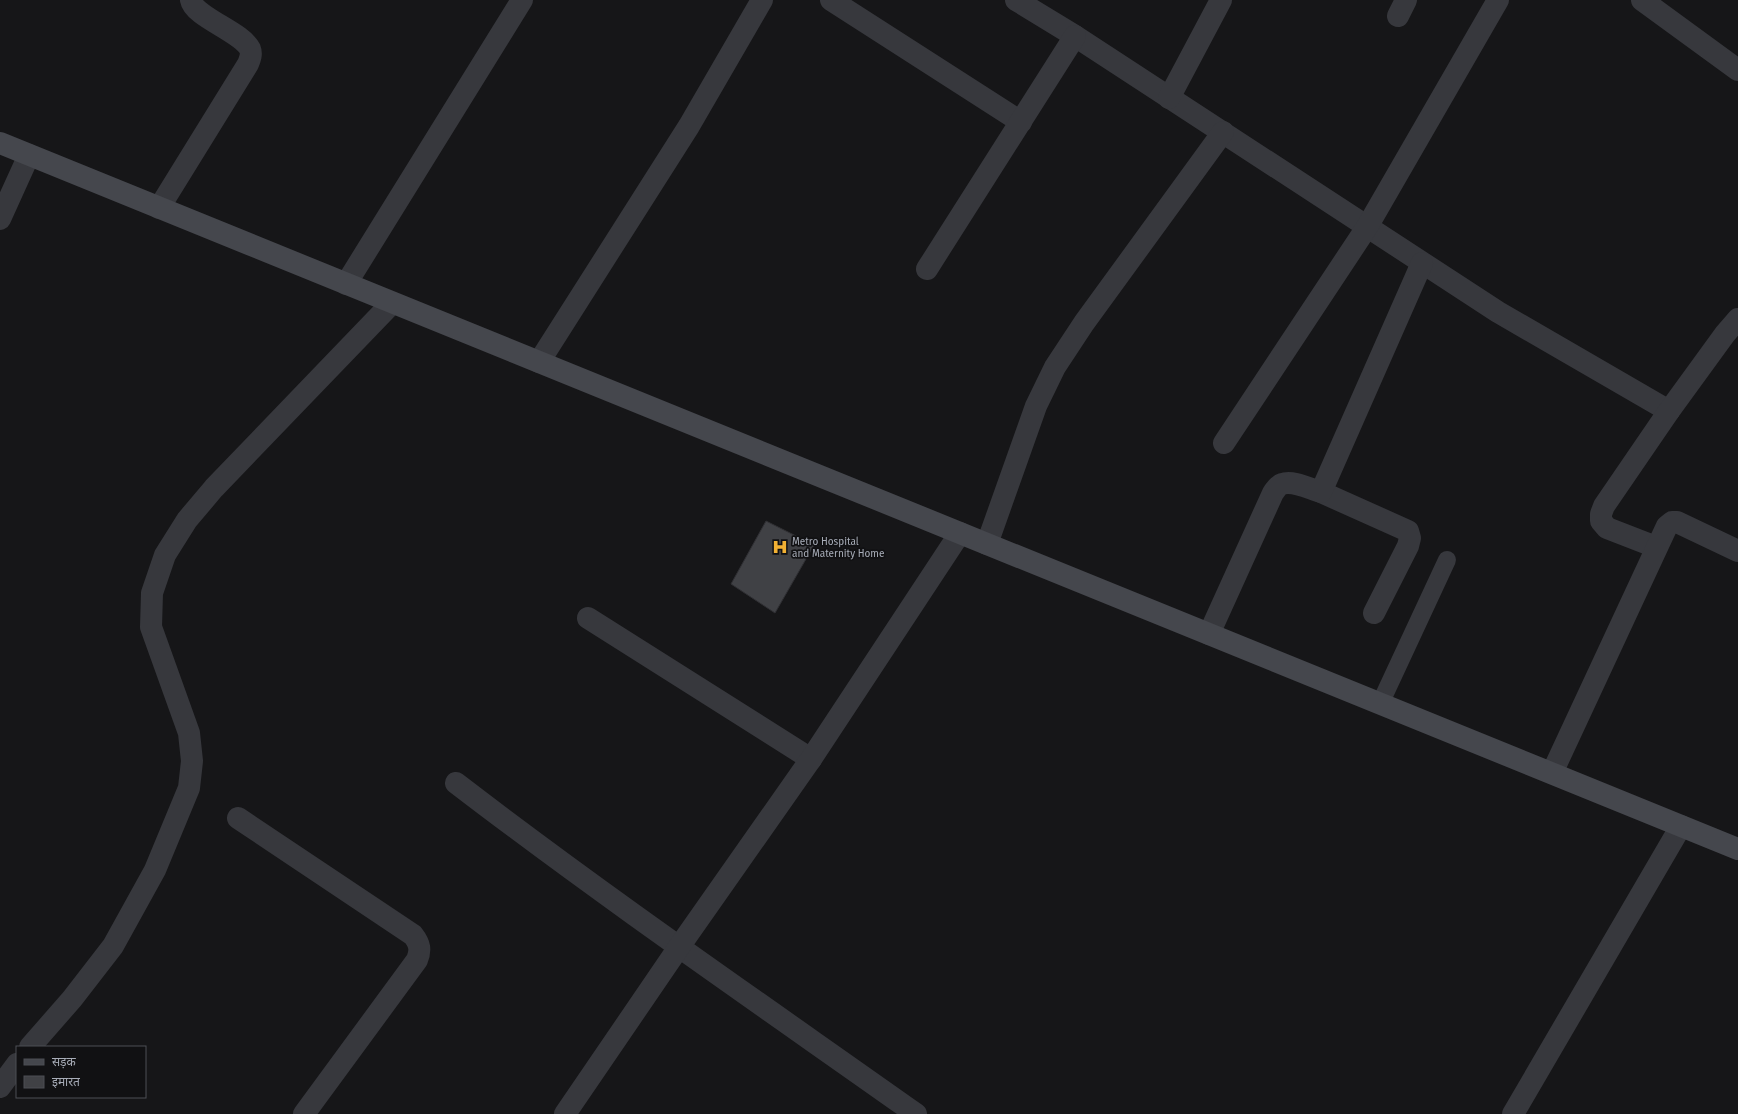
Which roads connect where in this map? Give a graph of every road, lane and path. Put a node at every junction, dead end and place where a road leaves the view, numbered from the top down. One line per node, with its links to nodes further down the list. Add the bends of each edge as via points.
1 (192, 0): 16 (street, via 198,10 244,41 250,48 251,55 248,64)
2 (522, 0): 21 (street)
3 (762, 0): 24 (street, via 689,126)
4 (831, 0): 12 (street)
5 (1016, 0): 9 (street)
6 (1221, 0): 11 (street)
7 (1498, 0): 18 (street)
8 (1642, 0): 10 (street)
9 (1075, 36): 11 (street); 12 (street)
10 (1738, 70)
11 (1169, 98): 13 (street)
12 (1021, 122): 20 (street)
13 (1223, 132): 18 (street); 29 (street, via 1084,323 1056,367 1036,406)
14 (0, 143): 15 (main road)
15 (29, 155): 16 (main road); 17 (street)
16 (159, 208): 21 (main road)
17 (0, 219)
18 (1367, 226): 19 (street); 26 (street)
19 (1422, 263): 25 (street, via 1498,312); 27 (street)
20 (927, 269)
21 (346, 284): 22 (main road)
22 (392, 302): 24 (main road); 44 (street, via 214,488 187,520 165,555 152,593 151,628 189,733 192,761 189,788 155,870 113,946)
23 (1738, 319): 25 (street)
24 (539, 362): 28 (main road)
25 (1669, 411): 30 (street, via 1604,506 1600,521 1607,528)
26 (1224, 443)
27 (1321, 492): 33 (street, via 1408,531 1408,546); 35 (street, via 1291,483 1278,486)
28 (960, 533): 29 (main road); 37 (street)
29 (986, 544): 35 (main road)
30 (1656, 547): 31 (street, via 1667,526 1677,522); 38 (street)
31 (1738, 551)
32 (1448, 560): 36 (lane)
33 (1374, 613)
34 (588, 618): 37 (street)
35 (1209, 634): 36 (main road)
36 (1380, 704): 38 (main road)
37 (811, 759): 43 (street)
38 (1552, 773): 41 (main road)
39 (456, 783): 43 (street)
40 (238, 818): 47 (street, via 413,935 419,945 417,960)
41 (1680, 826): 42 (main road); 50 (street)
42 (1738, 849)
43 (679, 947): 48 (street); 49 (street)
44 (31, 1046)
45 (16, 1065): 46 (street)
46 (0, 1088)
47 (304, 1114)
48 (565, 1114)
49 (916, 1114)
50 (1513, 1114)

